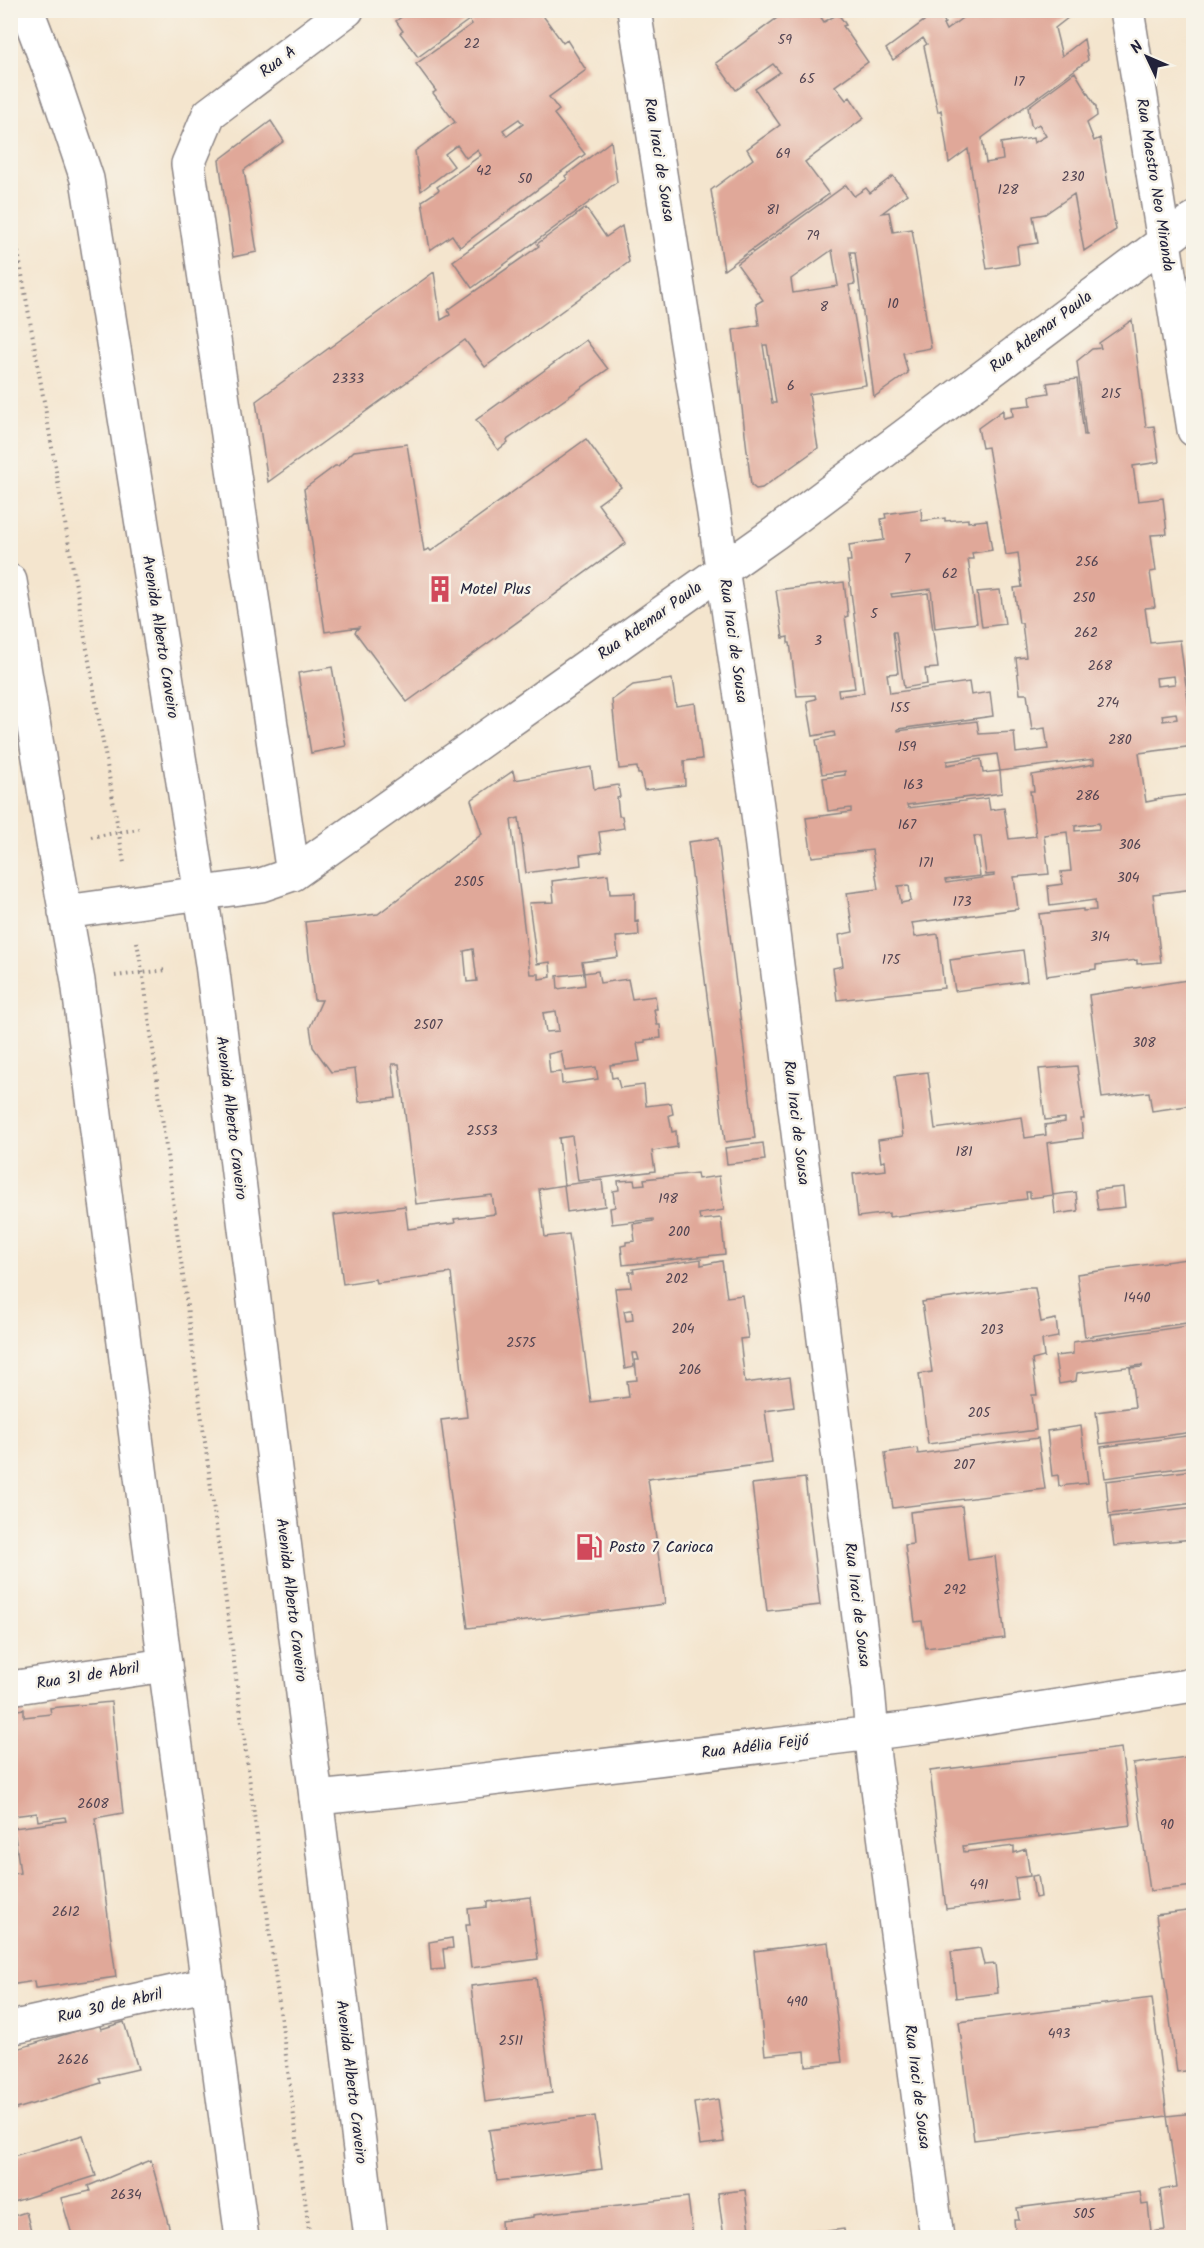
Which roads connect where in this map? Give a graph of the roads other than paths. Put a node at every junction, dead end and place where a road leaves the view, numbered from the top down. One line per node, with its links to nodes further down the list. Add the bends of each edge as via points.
1 (27, 10): 11 (street, Avenida Alberto Craveiro, via 87,179)
2 (347, 10): 10 (street, Rua A, via 209,114 188,164)
3 (634, 10): 8 (street, Rua Iraci de Sousa)
4 (1127, 10): 6 (street, Rua Maestro Neo Miranda)
5 (1194, 219): 6 (street, Rua Ademar Paula)
6 (1164, 240): 7 (street, Rua Maestro Neo Miranda); 8 (street, Rua Ademar Paula)
7 (1194, 430)
8 (722, 570): 10 (street, Rua Ademar Paula); 16 (street, Rua Iraci de Sousa, via 758,818)
9 (10, 582): 12 (street)
10 (293, 874): 11 (street, Rua Ademar Paula, via 261,885)
11 (202, 893): 12 (street, Rua Ademar Paula); 17 (street, Avenida Alberto Craveiro)
12 (65, 912): 13 (street, via 81,1005)
13 (165, 1665): 15 (street, Rua 31 de Abril); 18 (street)
14 (1194, 1685): 16 (street, Rua Adélia Feijó)
15 (10, 1688)
16 (871, 1733): 17 (street, Rua Adélia Feijó); 22 (street, Rua Iraci de Sousa)
17 (316, 1798): 21 (street, Avenida Alberto Craveiro)
18 (209, 1984): 19 (street, Rua 30 de Abril); 20 (street)
19 (10, 2028)
20 (242, 2238)
21 (371, 2238)
22 (937, 2238)

